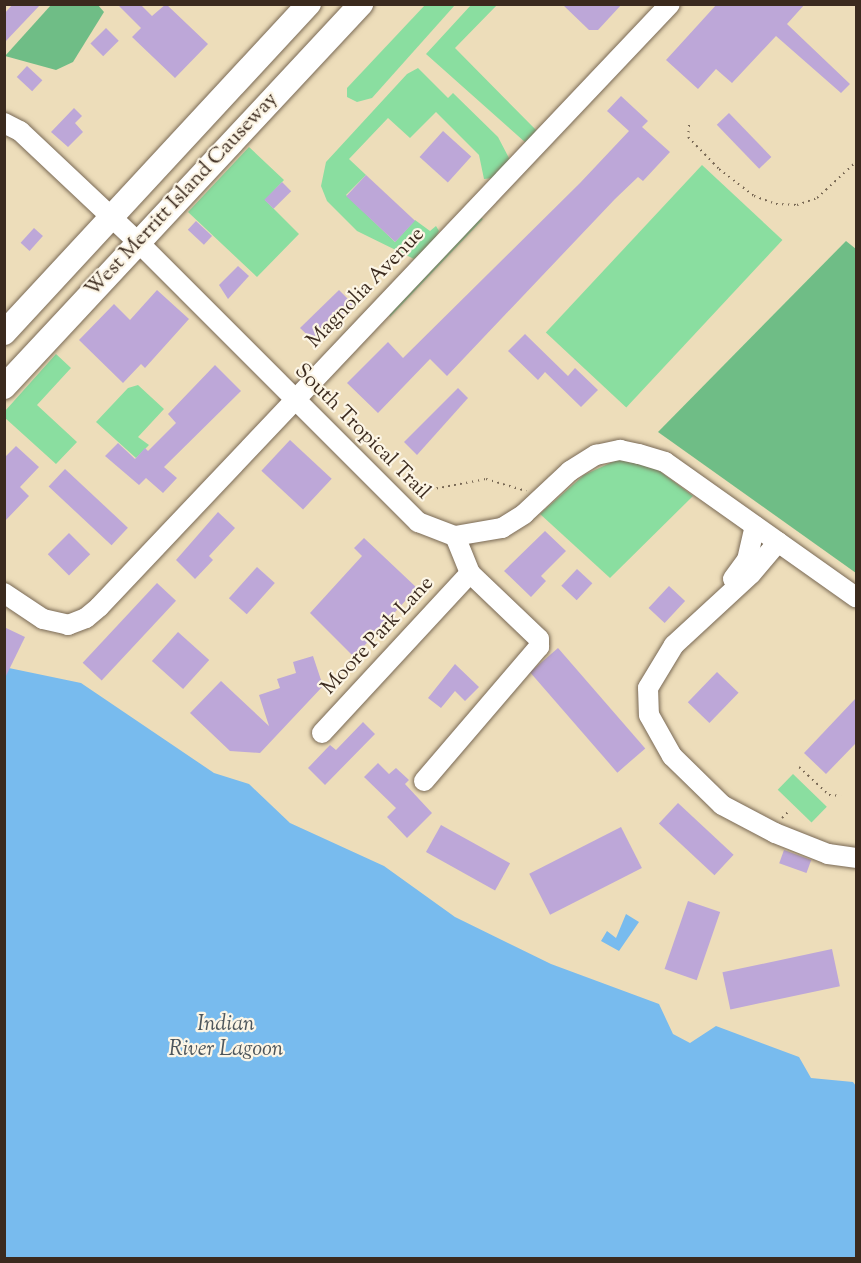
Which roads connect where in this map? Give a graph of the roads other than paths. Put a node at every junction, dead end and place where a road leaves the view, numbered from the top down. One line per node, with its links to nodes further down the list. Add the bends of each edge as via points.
1 (361, 4): 6 (main road, West Merritt Island Causeway)
2 (670, 4): 9 (street, Magnolia Avenue)
3 (305, 6): 5 (main road, West Merritt Island Causeway)
4 (4, 123): 5 (street, South Tropical Trail, via 20,131)
5 (110, 217): 6 (street, South Tropical Trail); 7 (main road, West Merritt Island Causeway)
6 (139, 243): 8 (main road, West Merritt Island Causeway); 9 (street, South Tropical Trail)
7 (4, 333)
8 (4, 387)
9 (295, 398): 11 (street, South Tropical Trail, via 395,503 418,522); 14 (street, Magnolia Avenue, via 86,618 68,625 43,619)
10 (755, 526): 11 (street, via 665,462 620,450 596,455 570,471 524,514 502,528); 12 (street); 15 (street, via 747,560)
11 (455, 536): 13 (street)
12 (778, 542): 15 (street, via 751,574); 16 (street)
13 (470, 573): 17 (street, Moore Park Lane); 18 (street, via 539,639 538,647)
14 (4, 593)
15 (723, 597): 19 (street, via 682,636 654,673 646,702 660,739 714,798 747,821 828,854)
16 (856, 597)
17 (322, 733)
18 (424, 781)
19 (856, 858)

